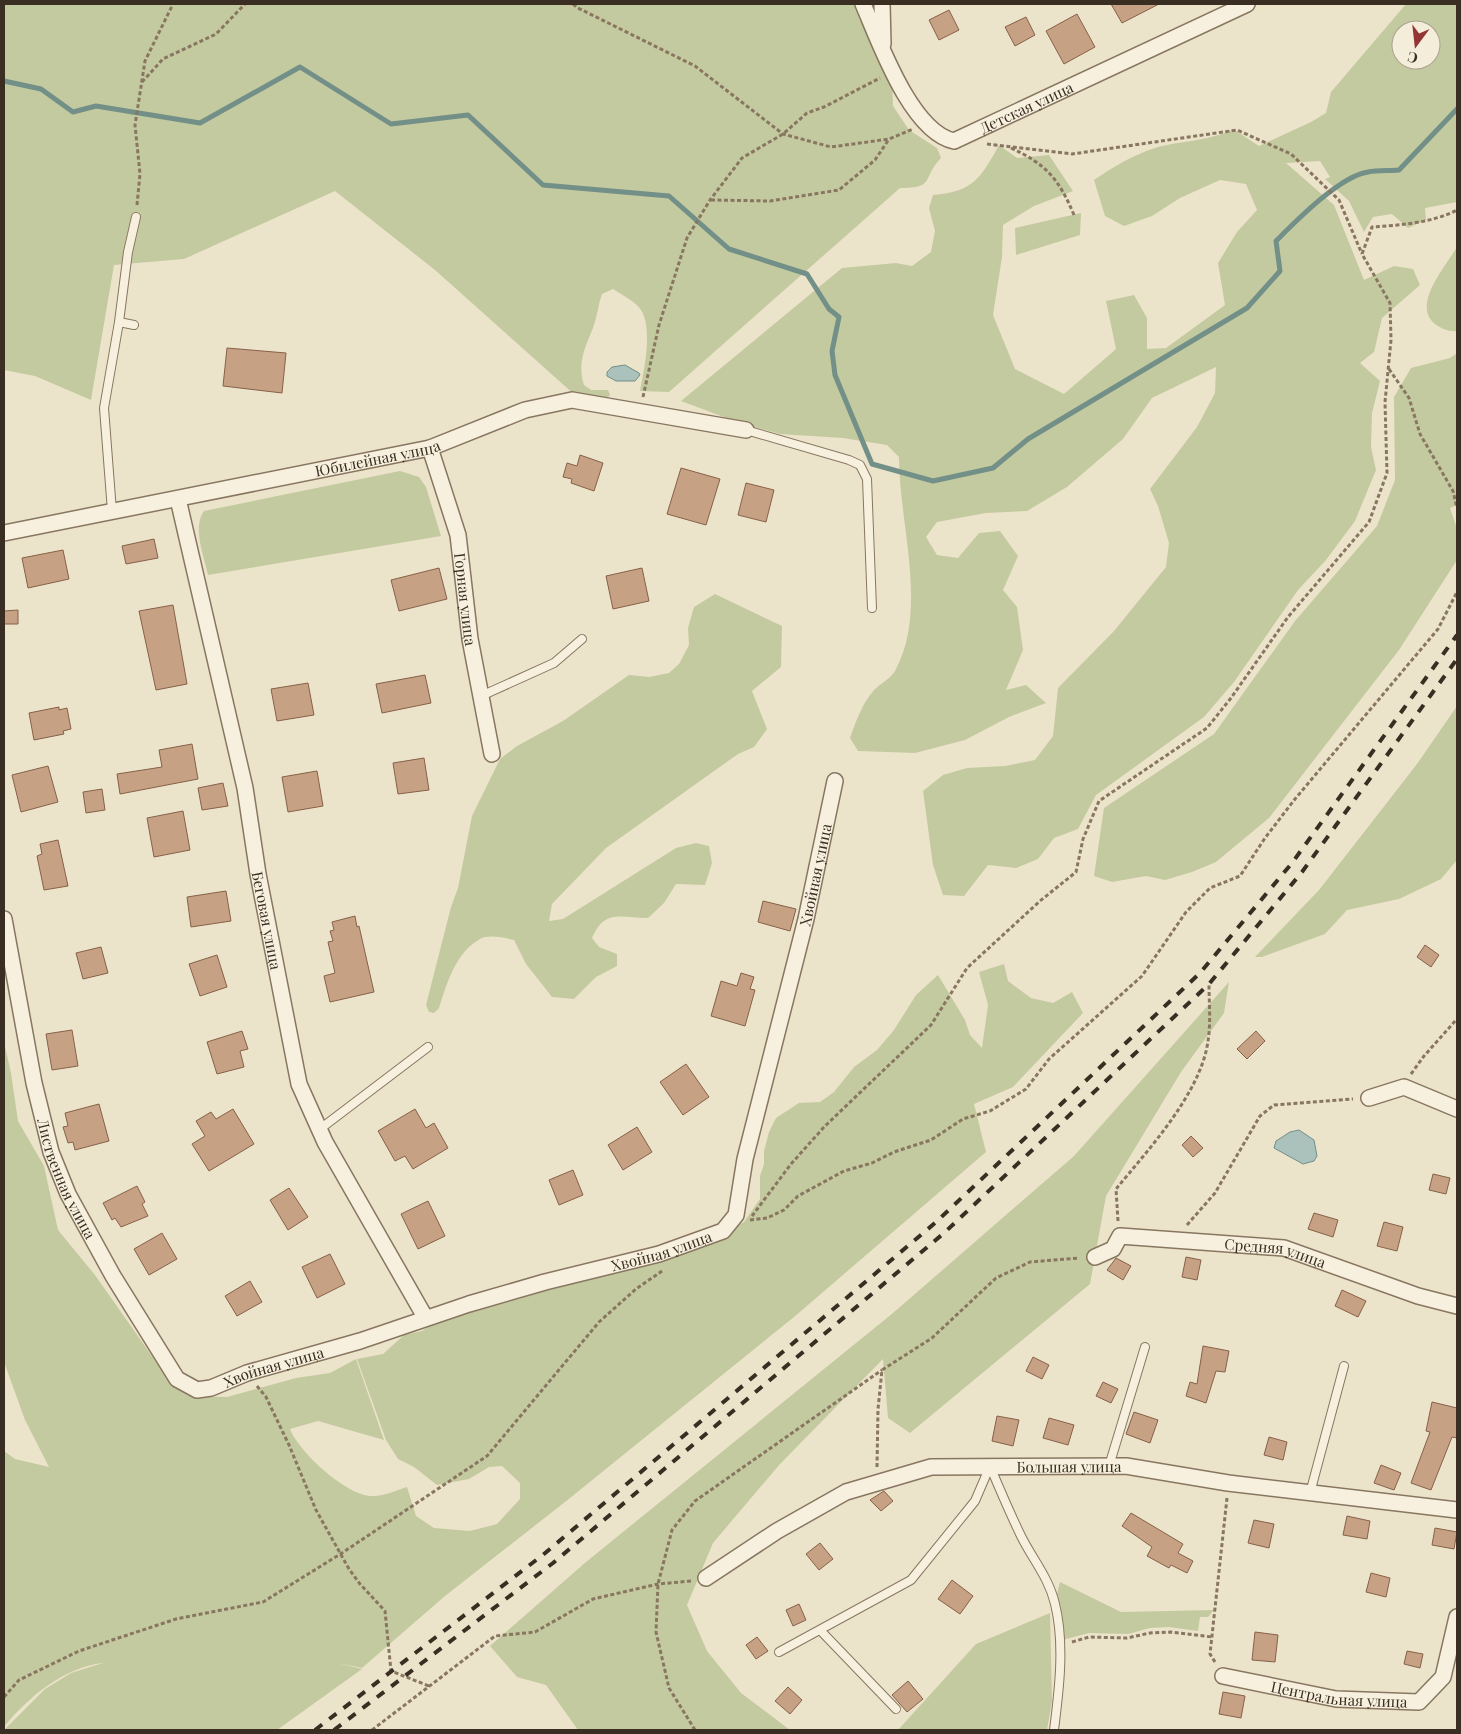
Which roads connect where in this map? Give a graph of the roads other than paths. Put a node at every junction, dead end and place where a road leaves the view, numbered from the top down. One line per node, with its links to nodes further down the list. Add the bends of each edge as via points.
1 (863, 4): 4 (street)
2 (882, 4): 4 (street)
3 (1247, 4): 4 (street, Детская улица, via 960,140 949,140 926,123 892,72)
4 (884, 53)
5 (136, 217): 6 (lane)
6 (119, 322): 7 (lane); 11 (lane, via 104,408)
7 (134, 324)
8 (746, 430): 9 (street, Юбилейная улица, via 572,400 525,410); 13 (lane, via 860,465 867,479)
9 (430, 448): 10 (street, Юбилейная улица); 15 (street, Горная улица, via 458,535 470,639)
10 (178, 499): 11 (street, Юбилейная улица); 22 (street, Беговая улица, via 245,788 282,1007 299,1084)
11 (112, 511): 12 (street, Юбилейная улица)
12 (4, 533)
13 (872, 608)
14 (582, 638): 15 (lane, via 554,662)
15 (481, 696): 16 (street, Горная улица)
16 (492, 754)
17 (835, 781): 25 (street, Хвойная улица, via 806,919 768,1060 732,1223 723,1230 659,1254 545,1282)
18 (4, 919): 28 (street, Лиственная улица, via 34,1083 51,1152 68,1194 113,1276 177,1379 197,1390)
19 (428, 1047): 22 (lane)
20 (1369, 1098): 21 (street, via 1404,1087)
21 (1457, 1109)
22 (320, 1129): 25 (street, Беговая улица)
23 (1095, 1257): 24 (street, Средняя улица, via 1113,1249 1120,1236 1284,1248 1418,1296)
24 (1457, 1306)
25 (425, 1317): 28 (street, Хвойная улица, via 360,1341 247,1373)
26 (1145, 1347): 30 (lane)
27 (1344, 1366): 31 (lane)
28 (211, 1388)
29 (990, 1466): 30 (street, Большая улица); 33 (street, Большая улица, via 930,1467 846,1492 777,1531); 35 (lane, via 975,1501 911,1580); 39 (lane, via 1022,1538 1047,1579 1056,1606 1059,1646)
30 (1109, 1466): 31 (street, Большая улица)
31 (1310, 1493): 32 (street, Большая улица)
32 (1457, 1510)
33 (706, 1578)
34 (1457, 1617): 37 (street, Центральная улица, via 1443,1677 1419,1702 1336,1698)
35 (820, 1630): 36 (lane); 38 (lane)
36 (780, 1652)
37 (1223, 1676)
38 (896, 1709)
39 (1054, 1730)

